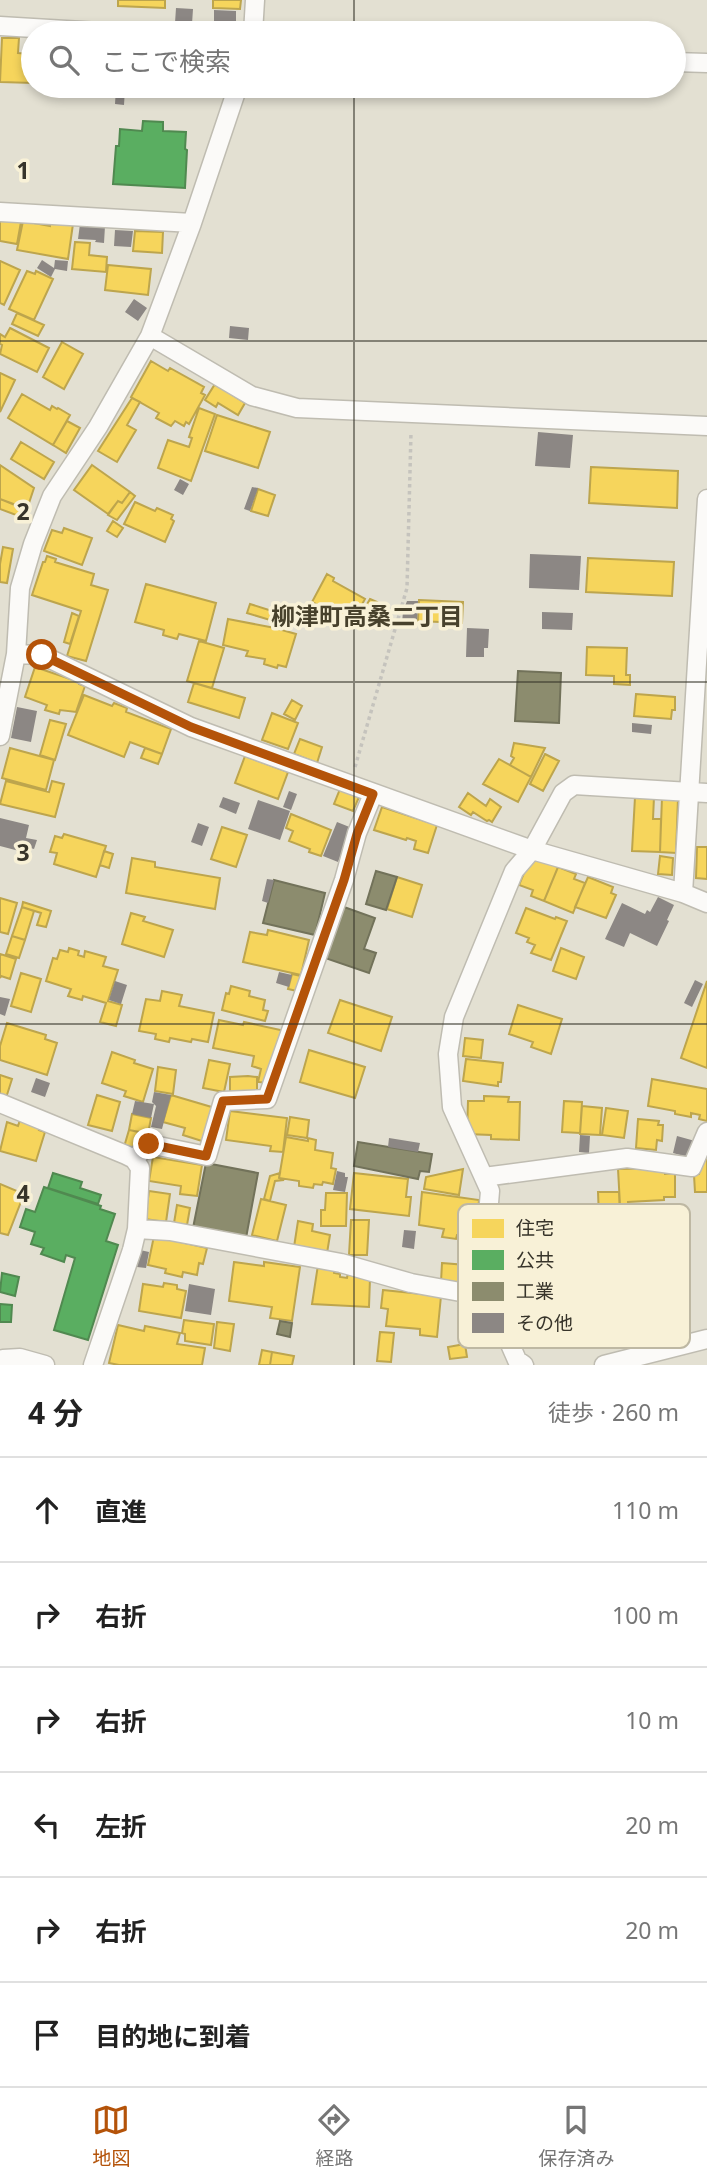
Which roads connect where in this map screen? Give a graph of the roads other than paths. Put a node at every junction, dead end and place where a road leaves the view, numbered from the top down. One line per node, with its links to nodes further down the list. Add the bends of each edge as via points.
1 (255, 0): 2 (street)
2 (254, 21)
3 (0, 26): 4 (street)
4 (21, 27)
5 (686, 63): 6 (street)
6 (707, 64)
7 (234, 98): 9 (street)
8 (0, 212): 9 (street)
9 (192, 223): 10 (street)
10 (150, 335): 11 (street, via 252,396 297,408); 13 (street, via 52,496)
11 (707, 426)
12 (707, 499): 16 (street)
13 (9, 621): 14 (street)
14 (16, 654): 15 (street); 17 (street, via 42,655 191,727)
15 (0, 731)
16 (699, 792): 18 (street, via 574,785 562,793); 19 (street)
17 (373, 794): 18 (street); 23 (street, via 267,1099 223,1101 206,1156 149,1144)
18 (532, 850): 19 (street); 24 (street, via 509,883 454,1017 447,1054 452,1107)
19 (683, 893): 20 (street)
20 (707, 902)
21 (0, 1103): 23 (street)
22 (707, 1132): 24 (street, via 692,1167 627,1158)
23 (134, 1159): 26 (street, via 140,1168)
24 (484, 1177): 25 (street)
25 (489, 1204)
26 (137, 1229): 27 (street, via 341,1263); 34 (street)
27 (458, 1292)
28 (707, 1339): 29 (street)
29 (690, 1343)
30 (512, 1348): 35 (street)
31 (671, 1348): 36 (street)
32 (8, 1361): 33 (street, via 20,1358)
33 (45, 1365)
34 (93, 1365)
35 (524, 1365)
36 (604, 1365)

